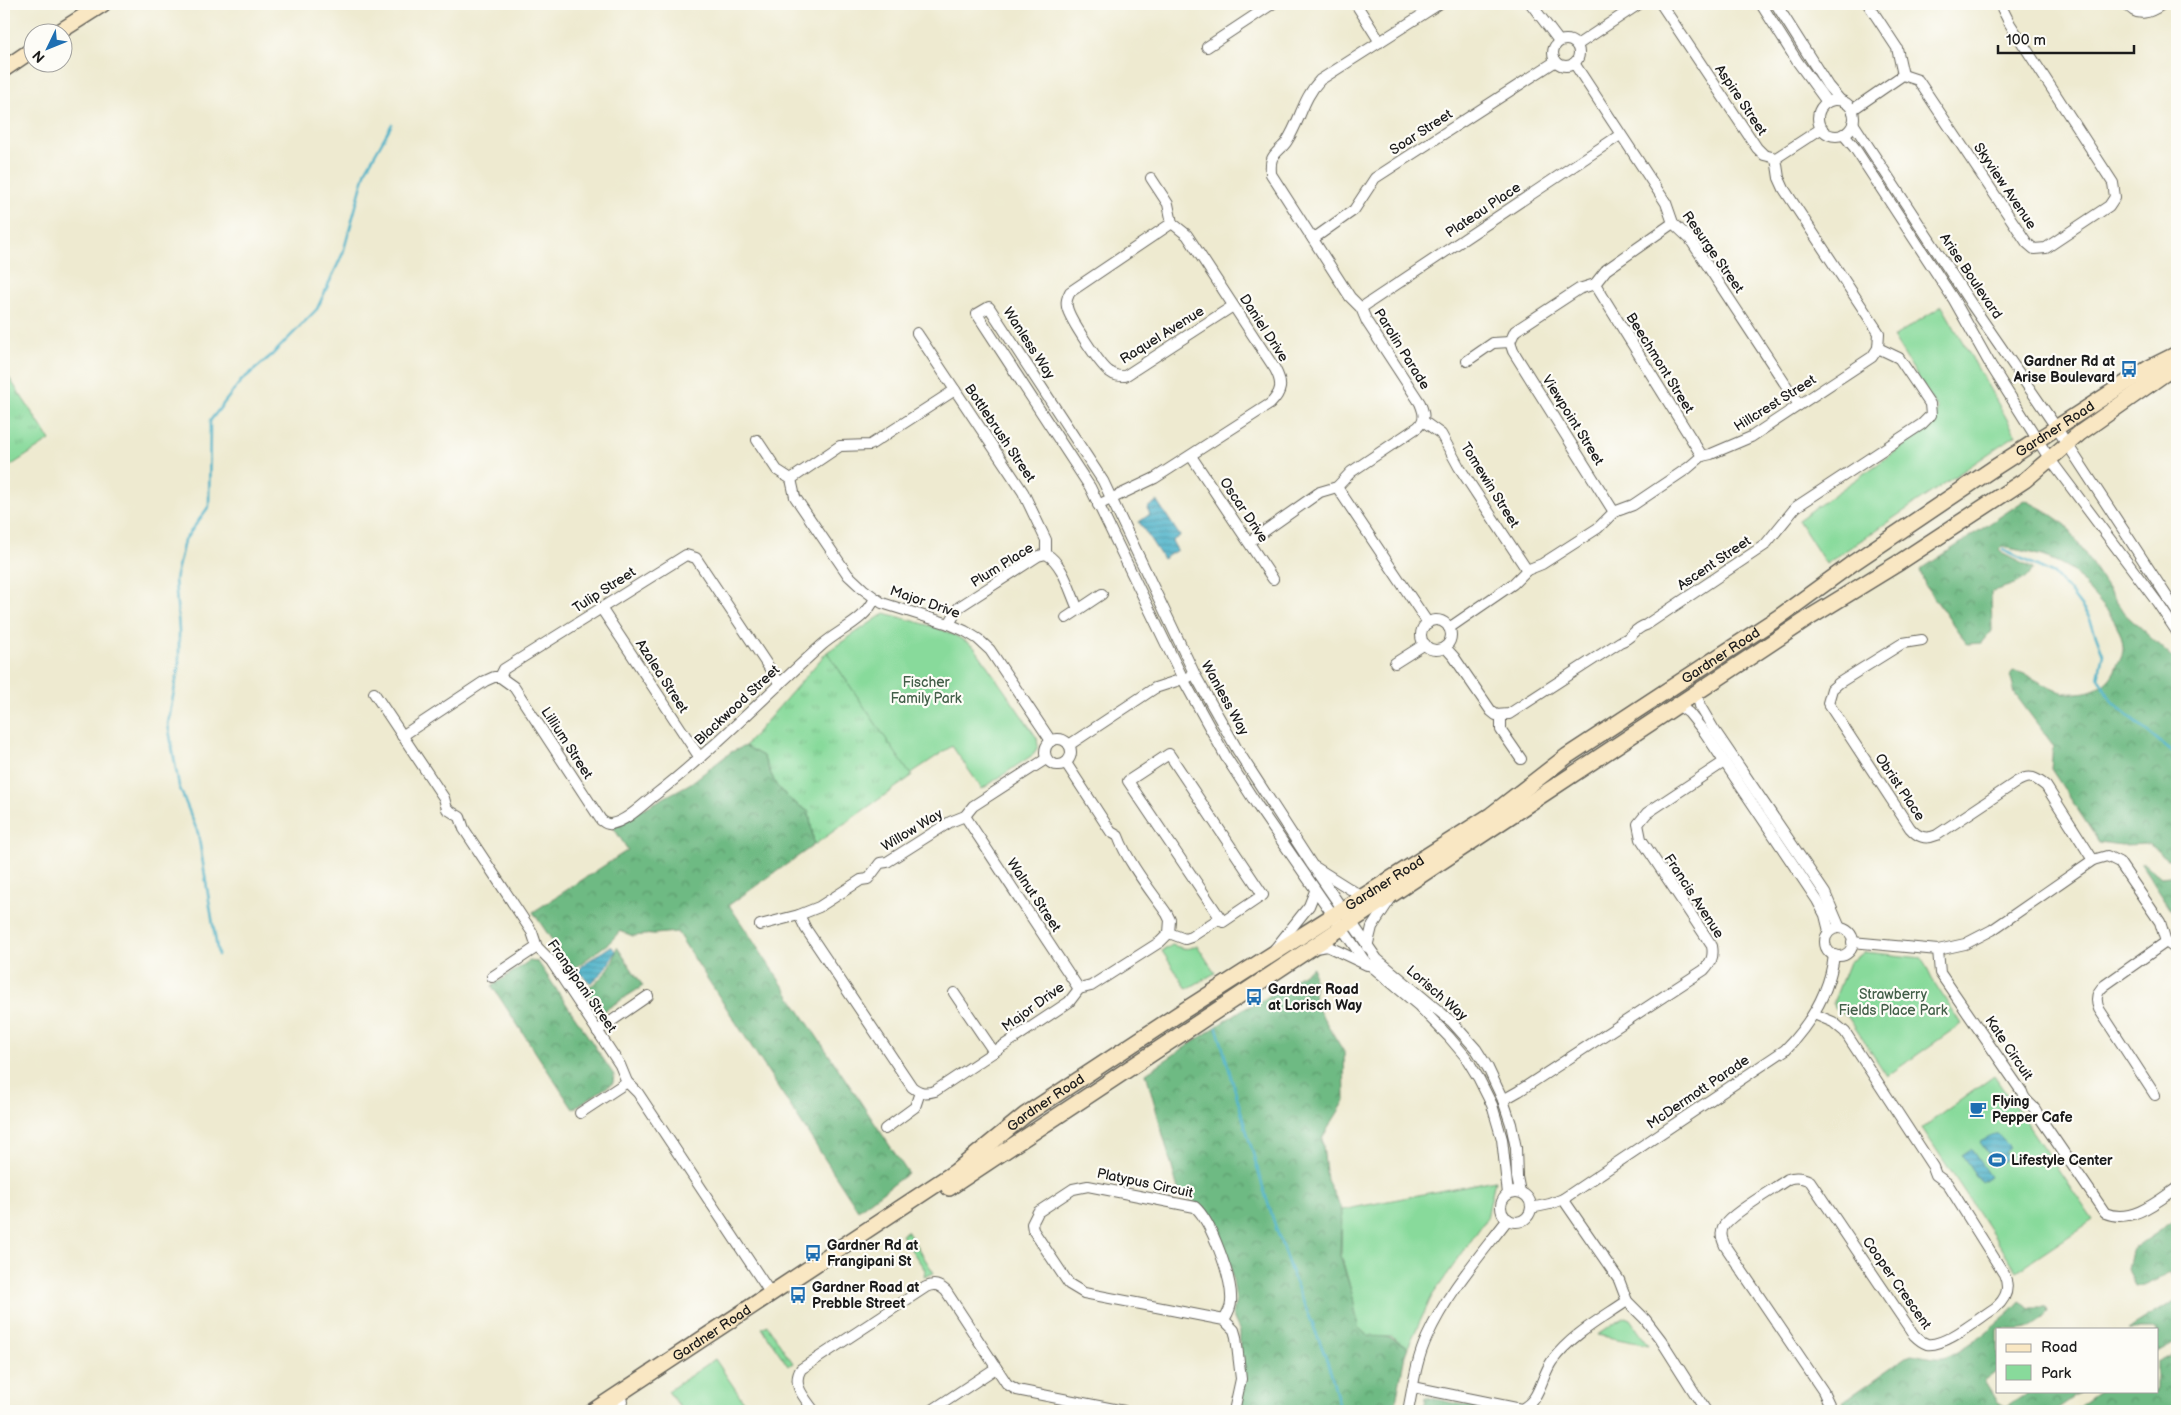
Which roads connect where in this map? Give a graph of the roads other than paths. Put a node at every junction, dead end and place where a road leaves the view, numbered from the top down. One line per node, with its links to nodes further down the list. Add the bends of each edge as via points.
1 (103, 4): 14 (street)
2 (1272, 4): 18 (street)
3 (1356, 4): 16 (street)
4 (1439, 4): 16 (street)
5 (1531, 4): 15 (street)
6 (1639, 4): 17 (street)
7 (1661, 4): 31 (street, Aspire Street, via 1756,148 1764,156)
8 (1761, 4): 25 (street)
9 (1776, 4): 24 (street)
10 (1868, 4): 23 (street, via 1897,48)
11 (2000, 4): 23 (street, Skyview Avenue, via 2113,183 2115,197 2109,206 2046,248 2034,249 1918,80)
12 (2163, 4): 13 (street, via 2143,14)
13 (2128, 6)
14 (72, 24)
15 (1559, 41): 17 (street, via 1569,39); 20 (street, via 1553,48)
16 (1380, 42): 35 (street, Parolin Parade, via 1314,86 1290,135 1270,165 1271,174)
17 (1577, 45): 21 (street, via 1579,54)
18 (1207, 47)
19 (22, 57): 22 (street)
20 (1556, 61): 21 (street, via 1564,66); 35 (street, Soar Street, via 1375,178 1354,210)
21 (1574, 63): 30 (street, Resurge Street)
22 (4, 69)
23 (1903, 75): 26 (street)
24 (1840, 100): 25 (street); 26 (street)
25 (1827, 102): 28 (street, via 1819,110)
26 (1852, 110): 27 (street)
27 (1853, 123): 29 (street); 48 (street, Arise Boulevard)
28 (1822, 128): 29 (street, via 1830,135); 31 (street)
29 (1843, 134): 50 (street, Arise Boulevard, via 1954,300)
30 (1620, 135): 34 (street, Resurge Street, via 1666,203); 38 (street, Plateau Place)
31 (1776, 158): 41 (street, via 1784,189 1879,333)
32 (1151, 178): 33 (street, via 1168,204)
33 (1172, 223): 37 (street, Daniel Drive, via 1187,235); 37 (street, Raquel Avenue, via 1070,292 1066,300 1071,318 1102,364 1116,376 1125,376)
34 (1673, 223): 36 (street, via 1606,270); 46 (street, Resurge Street, via 1690,239)
35 (1313, 239): 38 (street, Parolin Parade, via 1350,297)
36 (1595, 284): 40 (street, via 1579,289 1515,331); 53 (street, Beechmont Street)
37 (1233, 306): 52 (street, Daniel Drive, via 1275,369 1281,387 1270,404)
38 (1361, 308): 47 (street, Parolin Parade, via 1420,403)
39 (917, 333): 45 (street, Bottlebrush Street)
40 (1510, 342): 43 (street, via 1493,343); 59 (street, Viewpoint Street)
41 (1878, 348): 46 (street, Hillcrest Street, via 1872,357); 89 (street, Ascent Street, via 1899,358 1930,404 1930,415 1922,424 1796,507 1765,545 1646,625 1638,627 1629,639)
42 (2177, 354): 48 (street, Gardner Road)
43 (1467, 360)
44 (2177, 365): 51 (street, Gardner Road)
45 (955, 390): 55 (street, via 870,445 840,446); 61 (street, Bottlebrush Street, via 1023,492 1046,540)
46 (1799, 405): 53 (street, Hillcrest Street, via 1751,437)
47 (1423, 421): 56 (street, via 1351,472); 62 (street, Tomewin Street, via 1433,426 1445,440 1459,467)
48 (2056, 427): 50 (street, Gardner Road); 51 (street, Arise Boulevard)
49 (758, 440): 55 (street, via 777,470)
50 (2037, 440): 54 (street, Arise Boulevard); 72 (street, Gardner Road, via 1853,563)
51 (2067, 443): 54 (street, Gardner Road); 65 (street, Arise Boulevard)
52 (1191, 456): 57 (street, Daniel Drive, via 1155,478); 60 (street, Oscar Drive)
53 (1702, 456): 59 (street, Hillcrest Street, via 1633,505)
54 (2049, 458): 67 (street, Arise Boulevard); 71 (street, Gardner Road, via 2025,480)
55 (791, 479): 66 (street, Major Drive, via 795,497 848,575)
56 (1337, 486): 60 (street, via 1320,492); 74 (street)
57 (1112, 498): 58 (street, Daniel Drive); 58 (street, Wanless Way, via 988,307 977,314); 82 (street, Wanless Way)
58 (1098, 505): 84 (street, Wanless Way)
59 (1614, 512): 62 (street, Hillcrest Street, via 1598,528)
60 (1249, 542): 63 (street, Oscar Drive)
61 (1046, 554): 69 (street, Plum Place, via 1058,565); 75 (street, Plum Place, via 959,607)
62 (1527, 570): 76 (street, Hillcrest Street, via 1513,584)
63 (1273, 579)
64 (1102, 594): 69 (street)
65 (2167, 596): 67 (street); 70 (street, Arise Boulevard)
66 (875, 598): 75 (street, Major Drive); 85 (street, Blackwood Street, via 864,615 824,643)
67 (2157, 602): 77 (street, Arise Boulevard)
68 (601, 608): 83 (street, Tulip Street, via 504,669); 85 (street, Tulip Street, via 678,558 686,554 696,558); 93 (street, Azalea Street)
69 (1078, 609): 73 (street)
70 (2177, 612)
71 (1812, 616): 72 (street, via 1806,610 1787,618); 87 (street, Gardner Road)
72 (1779, 617): 104 (street, Gardner Road, via 1567,756 1483,820)
73 (1066, 618)
74 (1428, 623): 76 (street, via 1438,620); 79 (street, via 1422,631)
75 (949, 624): 91 (street, Major Drive, via 978,639 990,650)
76 (1449, 628): 80 (street, via 1451,638)
77 (2177, 632)
78 (1922, 640): 100 (street, Obrist Place, via 1903,643 1839,683 1832,689 1828,703 1910,828 1923,837 1937,835 2018,781 2030,777 2046,786)
79 (1424, 644): 80 (street, via 1435,650); 81 (street)
80 (1444, 648): 89 (street, via 1454,657 1490,711)
81 (1395, 663)
82 (1195, 675): 84 (street); 101 (street, Wanless Way, via 1238,751)
83 (500, 676): 90 (street, Tulip Street, via 485,681); 99 (street, Lillium Street, via 514,687 601,820)
84 (1182, 679): 92 (street, via 1155,688); 102 (street, Wanless Way, via 1226,757)
85 (780, 684): 93 (street, Blackwood Street)
86 (374, 693): 90 (street, Frangipani Street)
87 (1697, 693): 88 (street, Gardner Road); 110 (street, via 1700,706 1714,728 1825,894)
88 (1678, 705): 96 (street, via 1690,713); 103 (street, Gardner Road)
89 (1501, 716): 95 (street, via 1501,730)
90 (402, 736): 115 (street, Frangipani Street, via 444,798 447,809 460,818 532,932)
91 (1051, 741): 92 (street, via 1059,739); 94 (street, via 1044,751)
92 (1069, 745): 97 (street, via 1071,753)
93 (700, 758): 99 (street, Blackwood Street, via 630,815)
94 (1046, 759): 97 (street, via 1055,765); 98 (street, Willow Way, via 973,806)
95 (1521, 759)
96 (1724, 762): 111 (street, via 1817,900); 133 (street, Francis Avenue, via 1647,813 1638,824 1641,839 1712,946 1710,963 1704,970)
97 (1066, 763): 112 (street, via 1111,832 1118,836 1124,852 1170,920)
98 (965, 816): 106 (street, Willow Way, via 950,822 888,862 880,863 868,879); 124 (street, Walnut Street)
99 (610, 824)
100 (2093, 860): 114 (street, via 2107,856 2119,862 2160,922); 118 (street, via 1978,938)
101 (1312, 865): 104 (street); 105 (street, Wanless Way)
102 (1315, 891): 105 (street, Wanless Way); 121 (street, via 1309,906)
103 (1395, 893): 109 (street, Gardner Road); 116 (street, Gardner Road, via 1372,927)
104 (1360, 896): 105 (street, Gardner Road)
105 (1337, 912): 109 (street, Lorisch Way); 121 (street, Gardner Road)
106 (800, 915): 108 (street, Willow Way); 131 (street, via 806,929 912,1086)
107 (1220, 918): 107 (street, via 1128,781 1169,754 1264,895 1223,922); 112 (street, via 1185,939)
108 (760, 925)
109 (1346, 925): 116 (street, Lorisch Way); 117 (street, Gardner Road); 122 (street, Lorisch Way)
110 (1840, 928): 111 (street); 113 (street, via 1848,932)
111 (1829, 931): 120 (street, via 1825,944)
112 (1169, 933): 124 (street, Major Drive, via 1091,986)
113 (1852, 942): 118 (street); 120 (street, via 1852,947 1845,954)
114 (2166, 942): 119 (street); 132 (street, via 2105,985 2096,996 2099,1009)
115 (537, 947): 123 (street); 128 (street, Frangipani Street, via 551,961)
116 (1367, 947): 133 (street, Lorisch Way, via 1376,959 1430,1002 1464,1035 1488,1068)
117 (1312, 948): 122 (street, Lorisch Way, via 1327,946); 147 (street, Gardner Road)
118 (1938, 950): 136 (street, Kate Circuit, via 1940,973 2022,1092 2024,1100 2036,1108 2105,1213 2112,1217 2132,1214 2148,1208)
119 (2177, 950)
120 (1834, 955): 127 (street, McDermott Parade)
121 (1269, 957): 142 (street, Gardner Road, via 1025,1115 956,1172)
122 (1370, 967): 138 (street, Lorisch Way, via 1419,1006 1465,1056 1480,1079 1502,1139)
123 (492, 977)
124 (1079, 989): 129 (street, Major Drive, via 1069,1002)
125 (954, 993): 129 (street)
126 (648, 996): 128 (street)
127 (1814, 1014): 139 (street, McDermott Parade, via 1786,1050); 156 (street, Cooper Crescent, via 1833,1022 1845,1032 1934,1167 1936,1175 1947,1184 2008,1284 2002,1301 1995,1308 1946,1340 1927,1344 1914,1335 1810,1181 1794,1177 1788,1179 1732,1217 1722,1229 1721,1238 1823,1391)
128 (597, 1031): 130 (street, Frangipani Street, via 620,1065)
129 (994, 1052): 131 (street, Major Drive, via 936,1091)
130 (627, 1082): 134 (street); 142 (street, Frangipani Street, via 638,1093)
131 (920, 1092): 135 (street, via 915,1107)
132 (2155, 1095)
133 (1503, 1100): 137 (street, Lorisch Way, via 1516,1148 1516,1177)
134 (580, 1113)
135 (885, 1129)
136 (2177, 1188)
137 (1520, 1192): 138 (street); 140 (street, via 1530,1200)
138 (1508, 1194): 141 (street, via 1501,1207)
139 (1563, 1198): 140 (street, McDermott Parade); 143 (street, via 1619,1280)
140 (1531, 1208): 141 (street, via 1522,1220)
141 (1508, 1219): 146 (street, via 1444,1305 1425,1342)
142 (771, 1294): 148 (street, Gardner Road)
143 (1627, 1301): 146 (street, via 1561,1350 1547,1370 1536,1397 1521,1409); 155 (street, via 1661,1340)
144 (1224, 1320): 144 (street, Platypus Circuit, via 1231,1302 1228,1272 1204,1217 1196,1207 1088,1186 1073,1189 1034,1218 1033,1230 1076,1290); 153 (street, via 1234,1330 1238,1354 1240,1379)
145 (996, 1368): 150 (street, via 946,1291 940,1286 930,1285 801,1369 797,1385); 151 (street); 152 (street, via 1007,1384 1017,1390)
146 (1413, 1387): 154 (street)
147 (618, 1406): 149 (street, Gardner Road)
148 (593, 1411)
149 (607, 1411)
150 (814, 1411)
151 (931, 1411)
152 (1124, 1411)
153 (1234, 1411)
154 (1408, 1411)
155 (1706, 1411)
156 (1827, 1411)

